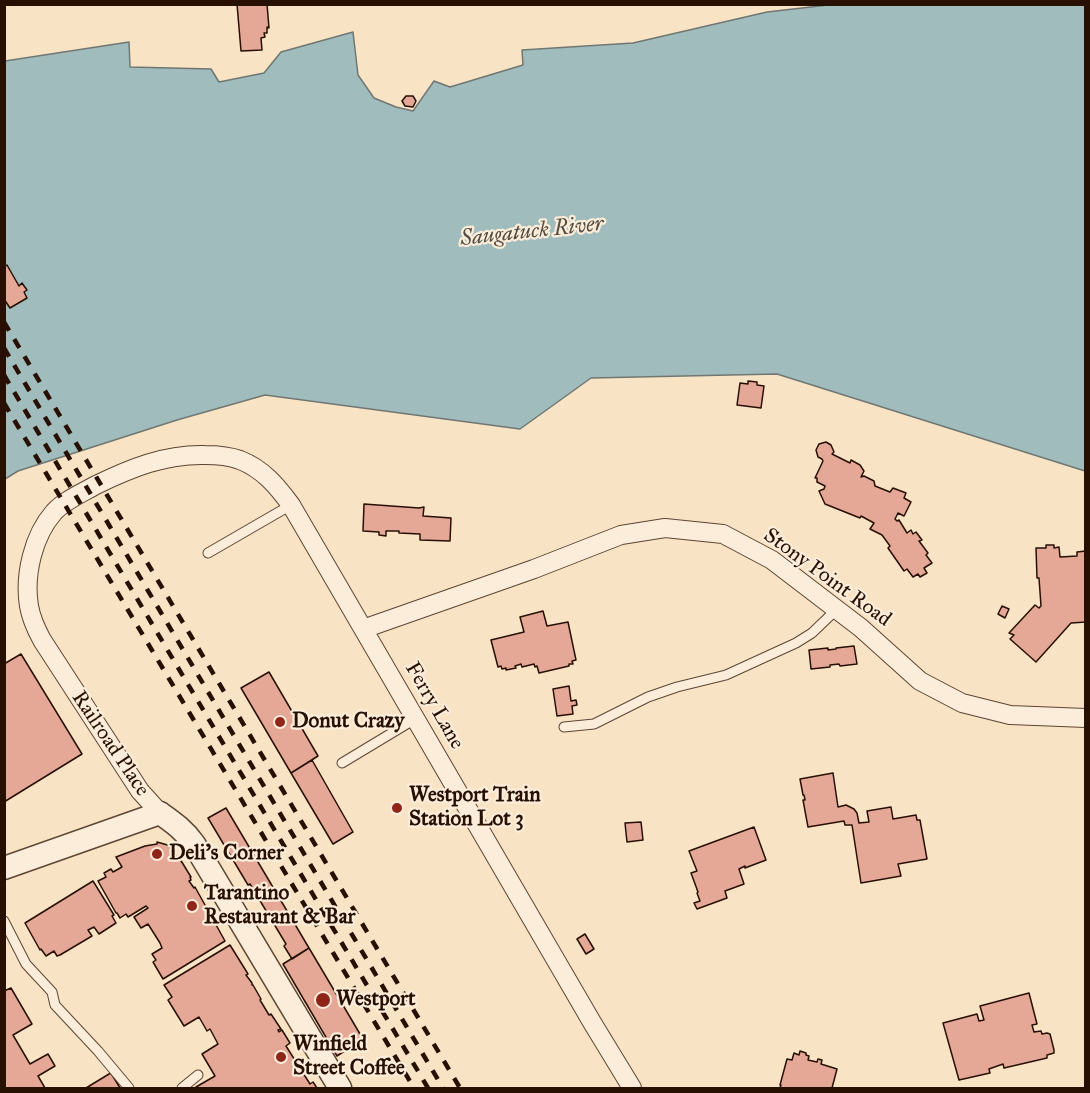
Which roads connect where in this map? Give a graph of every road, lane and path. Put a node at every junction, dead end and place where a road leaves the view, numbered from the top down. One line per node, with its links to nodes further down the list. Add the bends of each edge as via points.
1 (126, 470): 2 (street, Ferry Lane, via 180,456 227,456 262,472); 10 (street, Railroad Place, via 72,498 54,513 36,543 29,568 28,600 42,640 140,791)
2 (291, 505): 3 (lane); 5 (street, Ferry Lane)
3 (208, 553)
4 (837, 609): 5 (street, Stony Point Road, via 772,560 723,534 665,528 621,535); 6 (street, Stony Point Road, via 920,681 962,703 1010,716); 8 (lane, via 796,643 726,675 648,697 594,724)
5 (363, 629): 7 (street, Ferry Lane)
6 (1086, 718)
7 (415, 719): 9 (lane); 17 (street, Ferry Lane)
8 (564, 727)
9 (342, 763)
10 (160, 813): 11 (street); 16 (street, Railroad Place, via 186,832 194,844)
11 (4, 868)
12 (4, 921): 14 (lane, via 26,964 52,992 55,1005)
13 (198, 1075): 15 (lane)
14 (129, 1089)
15 (182, 1089)
16 (340, 1089)
17 (632, 1089)

